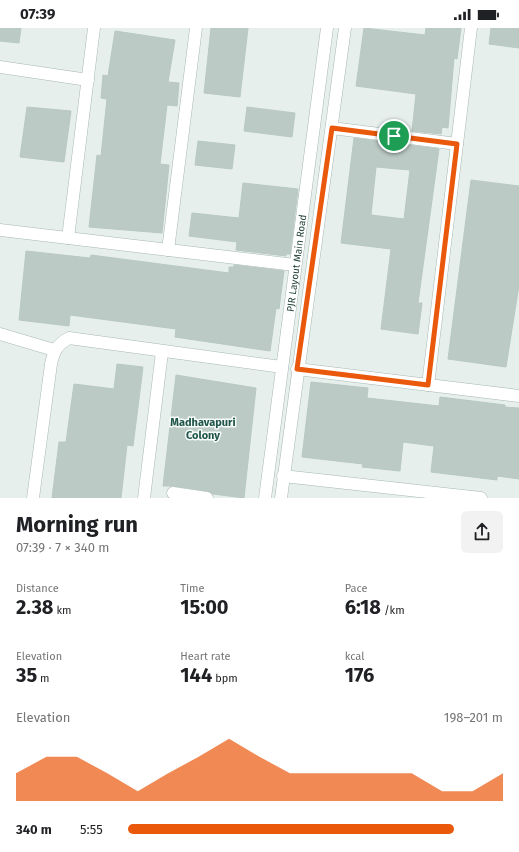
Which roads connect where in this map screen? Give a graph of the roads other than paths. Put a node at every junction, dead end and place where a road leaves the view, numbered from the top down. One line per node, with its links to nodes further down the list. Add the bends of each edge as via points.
1 (94, 28): 7 (street)
2 (196, 28): 12 (street)
3 (327, 28): 13 (street, PJR Layout Main Road)
4 (345, 28): 8 (street)
5 (471, 28): 9 (street)
6 (0, 67): 7 (street)
7 (88, 80): 11 (street)
8 (332, 128): 9 (street); 15 (street)
9 (457, 144): 21 (street)
10 (0, 230): 11 (street)
11 (68, 238): 12 (street)
12 (168, 250): 13 (street)
13 (295, 265): 14 (street, PJR Layout Main Road)
14 (287, 326): 15 (street); 19 (street, PJR Layout Main Road)
15 (302, 329): 20 (street)
16 (0, 334): 17 (street)
17 (54, 350): 18 (street, via 69,338); 26 (street)
18 (162, 352): 19 (street); 27 (street)
19 (282, 367): 29 (street, PJR Layout Main Road)
20 (297, 369): 21 (street); 23 (street)
21 (428, 385): 22 (street)
22 (519, 396)
23 (283, 476): 25 (street); 30 (street)
24 (173, 493): 28 (street)
25 (407, 494): 31 (street)
26 (33, 498)
27 (144, 498)
28 (207, 498)
29 (265, 498)
30 (281, 498)
31 (481, 498)

